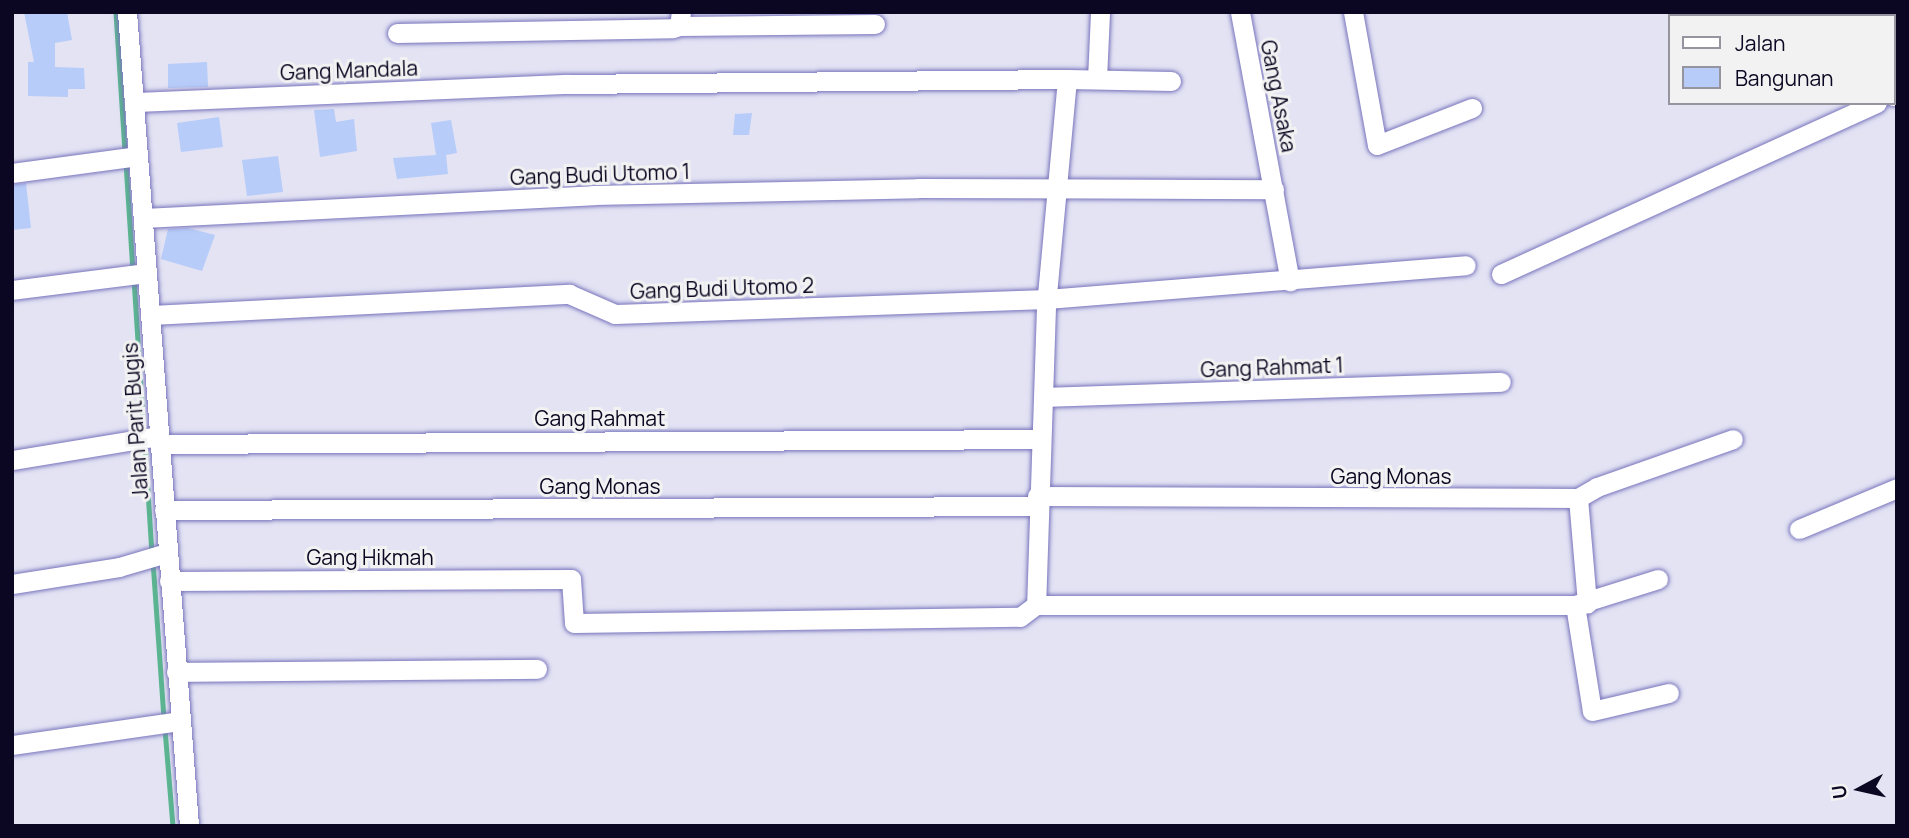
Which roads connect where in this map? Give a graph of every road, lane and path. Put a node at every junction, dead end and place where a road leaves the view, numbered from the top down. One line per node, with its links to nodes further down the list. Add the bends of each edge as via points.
1 (127, 12): 11 (street, Jalan Parit Bugis)
2 (1100, 12): 9 (street)
3 (1240, 12): 17 (street, Gang Asaka)
4 (1353, 12): 13 (street, via 1377,145)
5 (680, 19): 6 (street); 7 (street)
6 (875, 24)
7 (397, 33)
8 (1067, 79): 9 (street, Gang Mandala); 11 (street, Gang Mandala, via 566,84); 16 (street)
9 (1097, 79): 10 (street, Gang Mandala)
10 (1171, 81)
11 (134, 102): 14 (street, Jalan Parit Bugis)
12 (1873, 105): 21 (street)
13 (1472, 108)
14 (138, 156): 15 (street); 18 (street, Jalan Parit Bugis)
15 (12, 173)
16 (1060, 189): 17 (street, Gang Budi Utomo 1); 18 (street, Gang Budi Utomo 1, via 593,195); 24 (street)
17 (1274, 189): 22 (street, Gang Asaka)
18 (143, 218): 20 (street, Jalan Parit Bugis)
19 (1466, 265): 22 (street, Gang Budi Utomo 2)
20 (147, 273): 23 (street); 25 (street, Jalan Parit Bugis)
21 (1501, 274)
22 (1290, 281): 24 (street, Gang Budi Utomo 2)
23 (12, 290)
24 (1047, 299): 25 (street, Gang Budi Utomo 2, via 615,314 569,294); 27 (street)
25 (151, 315): 30 (street, Jalan Parit Bugis)
26 (1501, 382): 27 (street, Gang Rahmat 1)
27 (1044, 397): 28 (street)
28 (1041, 439): 30 (street, Gang Rahmat); 34 (street)
29 (1732, 439): 33 (street, Gang Monas)
30 (159, 440): 31 (street, Gang Rahmat); 35 (street, Jalan Parit Bugis)
31 (12, 460)
32 (1897, 488): 36 (street)
33 (1578, 498): 34 (street, Gang Monas); 42 (street)
34 (1037, 501): 35 (street, Gang Monas); 41 (street)
35 (164, 510): 37 (street, Jalan Parit Bugis)
36 (1799, 529)
37 (167, 554): 39 (street, Jalan Parit Bugis); 40 (street, via 120,567)
38 (1658, 579): 42 (street)
39 (169, 581): 41 (street, Gang Hikmah, via 570,579 574,623 1020,617); 44 (street, Jalan Parit Bugis)
40 (12, 584)
41 (1036, 605): 42 (street)
42 (1581, 605): 45 (street, via 1592,711)
43 (537, 669): 44 (street)
44 (176, 671): 46 (street, Jalan Parit Bugis)
45 (1669, 693)
46 (179, 721): 47 (street); 48 (street, Jalan Parit Bugis)
47 (12, 745)
48 (189, 826)

